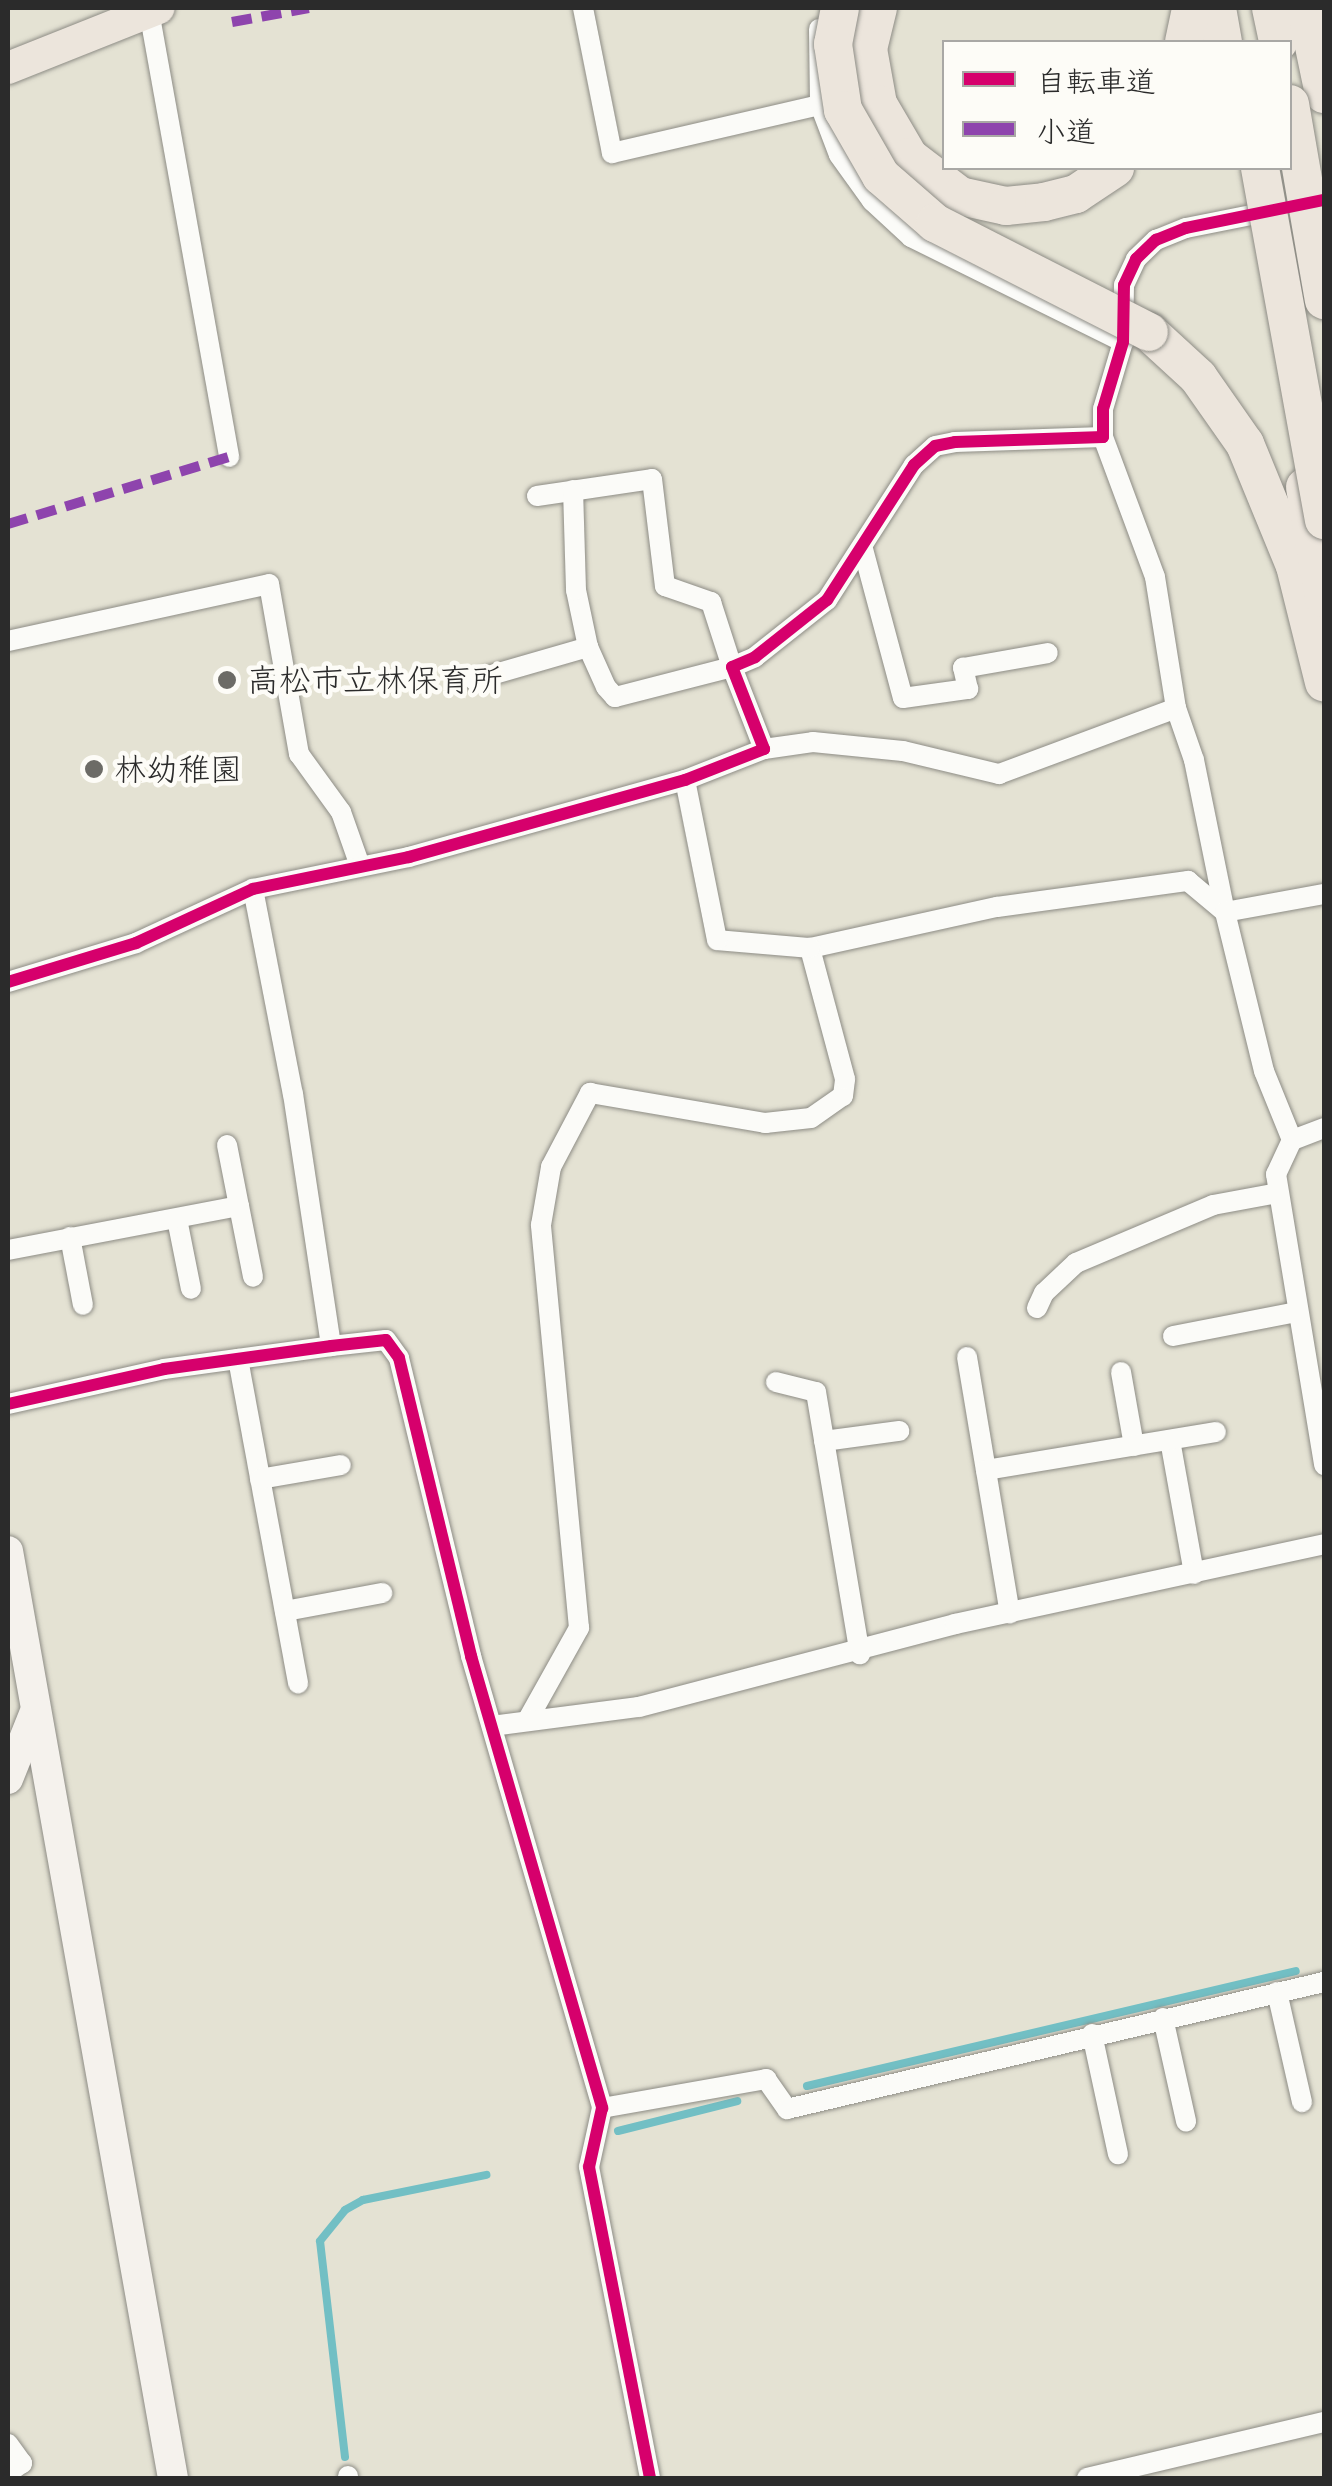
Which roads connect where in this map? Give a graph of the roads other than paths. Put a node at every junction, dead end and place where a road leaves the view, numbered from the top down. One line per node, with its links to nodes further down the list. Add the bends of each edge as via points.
1 (583, 8): 17 (street, via 612,153)
2 (822, 8): 17 (street, via 814,64)
3 (840, 8): 38 (highway, bridge, via 833,44 843,110 881,176 935,223 1149,332 1198,377 1252,462 1295,566)
4 (878, 8): 19 (highway, via 868,49 878,104 909,156 960,196 1006,206 1044,202 1076,194)
5 (1191, 8): 11 (highway)
6 (1217, 8): 12 (highway)
7 (1231, 8): 13 (highway)
8 (1271, 8): 14 (highway)
9 (1306, 8): 16 (highway)
10 (154, 9): 15 (main road); 27 (street)
11 (1184, 40)
12 (1223, 40)
13 (1237, 40)
14 (1278, 40)
15 (8, 68)
16 (1324, 94)
17 (820, 105): 25 (street, via 839,155 872,200 911,236)
18 (1292, 116): 24 (highway, bridge)
19 (1112, 170)
20 (1247, 170): 23 (highway)
21 (1260, 170): 30 (highway, bridge)
22 (1324, 200): 23 (street)
23 (1256, 215): 25 (street, via 1186,228 1146,250 1124,285); 32 (highway)
24 (1324, 300)
25 (1123, 342): 26 (street, via 1103,408)
26 (1104, 436): 31 (street, via 936,446 914,466); 39 (street, via 1156,577)
27 (229, 457)
28 (573, 490): 29 (street); 34 (street, via 576,590); 36 (street, via 652,479 666,586 711,602)
29 (537, 496)
30 (1324, 520)
31 (863, 550): 35 (street, via 903,698 968,689 963,668); 36 (street, via 827,600 755,657)
32 (1324, 598)
33 (8, 641): 42 (street, via 269,584 299,754 342,812)
34 (588, 647): 36 (street, via 615,697); 37 (street)
35 (1048, 653)
36 (732, 667): 40 (street)
37 (474, 680)
38 (1324, 682)
39 (1176, 708): 40 (street, via 999,774 904,751 839,744); 45 (street, via 1194,760)
40 (764, 749): 41 (street)
41 (685, 780): 42 (street, via 408,857); 46 (street, via 718,940)
42 (359, 863): 43 (street)
43 (253, 890): 47 (street, via 136,944); 62 (street, via 293,1094)
44 (1324, 894): 45 (street)
45 (1225, 912): 46 (street, via 1188,882 997,906); 49 (street, via 1264,1072)
46 (810, 948): 86 (street, via 845,1079 843,1096 811,1118 764,1123 590,1093 551,1167 541,1225 578,1628)
47 (8, 982)
48 (1324, 1128): 49 (street)
49 (1292, 1140): 51 (street, via 1276,1174)
50 (227, 1145): 52 (street)
51 (1278, 1193): 59 (street, via 1213,1205 1076,1263 1044,1292); 60 (street)
52 (239, 1206): 53 (street); 56 (street)
53 (177, 1218): 54 (street); 57 (street)
54 (70, 1237): 55 (street); 58 (street)
55 (8, 1250)
56 (253, 1277)
57 (192, 1289)
58 (82, 1305)
59 (1037, 1308)
60 (1297, 1312): 61 (street); 74 (street)
61 (1173, 1336)
62 (331, 1346): 64 (street); 87 (street, via 386,1340 398,1358)
63 (967, 1357): 75 (street)
64 (238, 1359): 67 (street); 76 (street)
65 (1121, 1372): 72 (street)
66 (776, 1382): 71 (street, via 816,1392)
67 (8, 1404)
68 (899, 1431): 71 (street)
69 (1216, 1432): 70 (street)
70 (1170, 1440): 72 (street); 79 (street)
71 (824, 1442): 83 (street)
72 (1134, 1446): 75 (street)
73 (341, 1465): 76 (street)
74 (1324, 1465)
75 (986, 1470): 82 (street)
76 (260, 1479): 81 (street)
77 (1324, 1544): 79 (street)
78 (8, 1551): 85 (street)
79 (1194, 1574): 82 (street)
80 (382, 1593): 81 (street)
81 (284, 1611): 84 (street)
82 (1010, 1613): 83 (street)
83 (860, 1654): 86 (street, via 709,1684 640,1707)
84 (298, 1684)
85 (34, 1714): 88 (street); 100 (street)
86 (527, 1721): 87 (street)
87 (492, 1726): 94 (street)
88 (8, 1779)
89 (1324, 1982): 90 (street)
90 (1277, 1992): 91 (street); 93 (street)
91 (1163, 2018): 92 (street); 95 (street)
92 (1092, 2034): 94 (street, via 787,2109 766,2078); 96 (street)
93 (1302, 2102)
94 (602, 2108): 101 (street, via 590,2167)
95 (1186, 2121)
96 (1118, 2154)
97 (1324, 2422): 102 (street)
98 (8, 2444): 99 (street, via 22,2463)
99 (8, 2474)
100 (173, 2478)
101 (650, 2478)
102 (1087, 2478)

